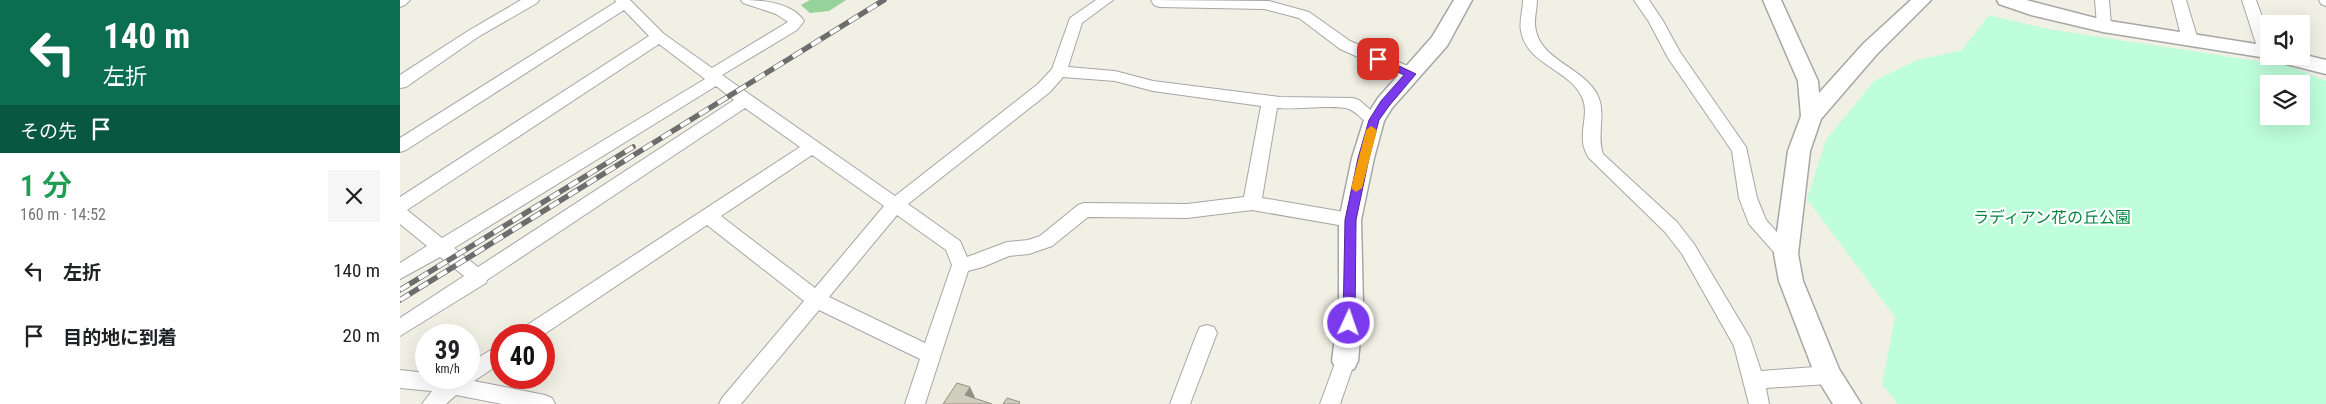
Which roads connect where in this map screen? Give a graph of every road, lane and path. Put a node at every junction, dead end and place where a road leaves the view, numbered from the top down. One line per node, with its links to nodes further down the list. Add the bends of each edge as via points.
1 (532, 0): 27 (street, via 473,34)
2 (748, 0): 26 (street, via 781,11 797,21)
3 (1104, 0): 24 (street, via 1075,21)
4 (1158, 0): 14 (street)
5 (1462, 0): 25 (street, via 1440,41)
6 (1530, 0): 54 (street, via 1531,10 1526,23 1538,50 1581,81 1590,96 1596,111 1591,144 1596,157 1671,227 1688,249 1743,344)
7 (1640, 0): 41 (street, via 1656,21 1673,54 1730,133 1740,151 1748,198 1758,224)
8 (1772, 0): 30 (street, via 1808,81)
9 (1922, 0): 30 (street, via 1870,49)
10 (2006, 0): 16 (street)
11 (2102, 0): 17 (street)
12 (2179, 0): 20 (street)
13 (2249, 0): 18 (street)
14 (1231, 1): 25 (street, via 1264,4 1304,15 1345,44)
15 (623, 2): 19 (street); 32 (street)
16 (2028, 4): 17 (street)
17 (2104, 25): 20 (street)
18 (2260, 26)
19 (659, 37): 26 (street); 36 (street)
20 (2190, 40): 21 (street)
21 (2260, 52)
22 (2310, 63): 23 (street)
23 (2326, 67)
24 (1059, 71): 29 (street, via 1116,76 1153,86); 35 (street, via 1044,88)
25 (1411, 74): 31 (street)
26 (713, 77): 28 (street); 40 (street)
27 (400, 83)
28 (745, 100): 33 (street); 44 (street)
29 (1270, 102): 31 (street, via 1353,104); 34 (street)
30 (1811, 116): 41 (street, via 1799,151)
31 (1374, 120): 39 (street)
32 (400, 146)
33 (813, 146): 35 (street); 38 (street)
34 (1252, 203): 39 (street); 42 (street, via 1187,211 1084,210 1046,241 1029,248 1007,249 977,262)
35 (896, 204): 42 (street, via 954,246); 45 (street)
36 (400, 206)
37 (400, 214): 40 (street)
38 (708, 216): 45 (street); 46 (street)
39 (1350, 220): 50 (street, via 1351,304)
40 (441, 247): 43 (street); 44 (street)
41 (1786, 254): 51 (street, via 1791,280)
42 (960, 265): 49 (street)
43 (400, 272)
44 (479, 278): 47 (street)
45 (814, 299): 49 (street); 59 (street)
46 (545, 324)
47 (400, 328)
48 (1207, 333): 61 (street)
49 (931, 355): 60 (street)
50 (1345, 361): 62 (street)
51 (1828, 374): 54 (street); 64 (street)
52 (400, 379): 53 (street)
53 (415, 380)
54 (1754, 380): 63 (street)
55 (480, 387): 58 (street)
56 (448, 389): 57 (street)
57 (432, 404)
58 (545, 404)
59 (729, 404)
60 (915, 404)
61 (1180, 404)
62 (1330, 404)
63 (1759, 404)
64 (1848, 404)

